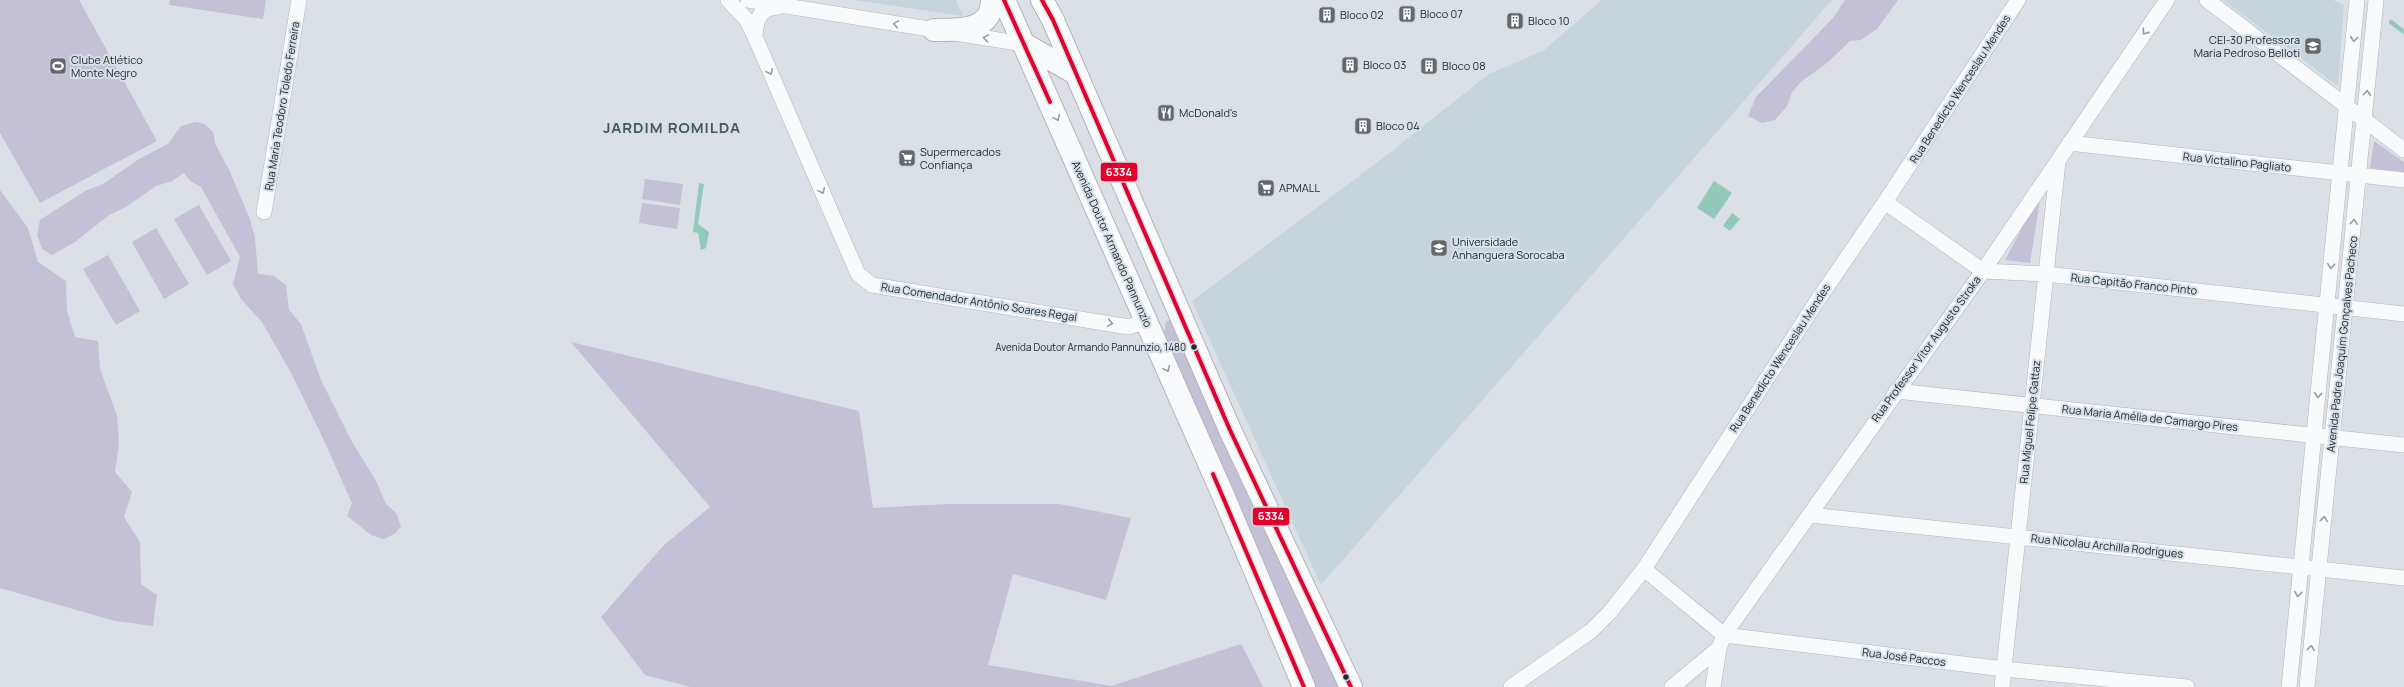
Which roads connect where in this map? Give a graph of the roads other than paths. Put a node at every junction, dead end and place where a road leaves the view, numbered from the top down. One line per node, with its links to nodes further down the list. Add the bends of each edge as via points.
1 (299, 0): 26 (street, Rua Maria Teodoro Toledo Ferreira)
2 (728, 0): 14 (street, Rua Comendador Antônio Soares Regal, via 740,12)
3 (748, 0): 12 (street)
4 (992, 0): 13 (main road, via 990,13 978,26 965,30)
5 (1004, 0): 15 (main road, Avenida Doutor Armando Pannunzio)
6 (1042, 0): 16 (main road)
7 (2018, 0): 25 (street, Rua Benedicto Wenceslau Mendes)
8 (2167, 0): 19 (street, Rua Professor Vitor Augusto Stroka, one-way to 19)
9 (2207, 0): 17 (street)
10 (2357, 0): 17 (street, Avenida Padre Joaquim Gonçalves Pacheco, one-way to 17)
11 (2376, 0): 18 (street, Avenida Padre Joaquim Gonçalves Pacheco, one-way to 11)
12 (785, 6): 13 (street, one-way to 12); 14 (street, via 772,7 760,13)
13 (934, 30): 15 (street, one-way to 13)
14 (754, 37): 33 (street, Rua Comendador Antônio Soares Regal, one-way to 33, via 863,280 872,285 1129,327)
15 (1024, 44): 16 (main road); 33 (main road, Avenida Doutor Armando Pannunzio, one-way to 33)
16 (1075, 73): 29 (main road)
17 (2347, 106): 18 (street); 22 (street, Avenida Padre Joaquim Gonçalves Pacheco)
18 (2364, 119): 20 (street); 23 (street, Avenida Padre Joaquim Gonçalves Pacheco)
19 (2069, 143): 21 (street, Rua Professor Vitor Augusto Stroka); 22 (street, Rua Victalino Pagliato)
20 (2404, 150)
21 (2058, 158): 27 (street, Rua Professor Vitor Augusto Stroka); 28 (street, Rua Miguel Felipe Gattaz)
22 (2340, 173): 23 (street, Rua Victalino Pagliato); 30 (street, Avenida Padre Joaquim Gonçalves Pacheco, one-way to 30)
23 (2358, 175): 24 (street, Rua Victalino Pagliato); 31 (street, Avenida Padre Joaquim Gonçalves Pacheco, one-way to 23)
24 (2404, 180)
25 (1885, 202): 27 (street); 42 (street, Rua Benedicto Wenceslau Mendes, via 1815,304)
26 (264, 212)
27 (1983, 270): 28 (street, Rua Capitão Franco Pinto); 34 (street, Rua Professor Vitor Augusto Stroka)
28 (2046, 274): 30 (street, Rua Capitão Franco Pinto); 35 (street, Rua Miguel Felipe Gattaz)
29 (1175, 301): 33 (main road); 48 (main road, via 1230,430)
30 (2327, 305): 31 (street, Rua Capitão Franco Pinto); 36 (street, Avenida Padre Joaquim Gonçalves Pacheco, one-way to 36)
31 (2345, 307): 32 (street, Rua Capitão Franco Pinto); 37 (street, Avenida Padre Joaquim Gonçalves Pacheco)
32 (2404, 314)
33 (1146, 320): 47 (main road, Avenida Doutor Armando Pannunzio, one-way to 47)
34 (1896, 391): 35 (street, Rua Maria Amélia de Camargo Pires); 39 (street, Rua Professor Vitor Augusto Stroka)
35 (2032, 405): 36 (street, Rua Maria Amélia de Camargo Pires); 40 (street, Rua Miguel Felipe Gattaz)
36 (2314, 436): 37 (street, Rua Maria Amélia de Camargo Pires); 41 (street, Avenida Padre Joaquim Gonçalves Pacheco)
37 (2333, 438): 38 (street, Rua Maria Amélia de Camargo Pires); 43 (street, Avenida Padre Joaquim Gonçalves Pacheco, one-way to 37)
38 (2404, 445)
39 (1810, 515): 40 (street, Rua Nicolau Archilla Rodrigues); 45 (street, Rua Professor Vitor Augusto Stroka)
40 (2018, 537): 41 (street, Rua Nicolau Archilla Rodrigues); 46 (street, Rua Miguel Felipe Gattaz)
41 (2301, 567): 43 (street, Rua Nicolau Archilla Rodrigues); 54 (street, Avenida Padre Joaquim Gonçalves Pacheco, one-way to 54)
42 (1644, 569): 45 (street); 49 (street, Rua Benedicto Wenceslau Mendes, via 1610,612 1591,631)
43 (2319, 569): 44 (street, Rua Nicolau Archilla Rodrigues); 55 (street, Avenida Padre Joaquim Gonçalves Pacheco, one-way to 43)
44 (2404, 578)
45 (1722, 641): 46 (street, Rua José Paccos); 50 (street, Rua Professor Vitor Augusto Stroka); 51 (street)
46 (2004, 670): 52 (street, Rua Miguel Felipe Gattaz); 53 (street, Rua José Paccos)
47 (1304, 687)
48 (1351, 687)
49 (1511, 687)
50 (1672, 687)
51 (1713, 687)
52 (2002, 687)
53 (2187, 687)
54 (2289, 687)
55 (2307, 687)

